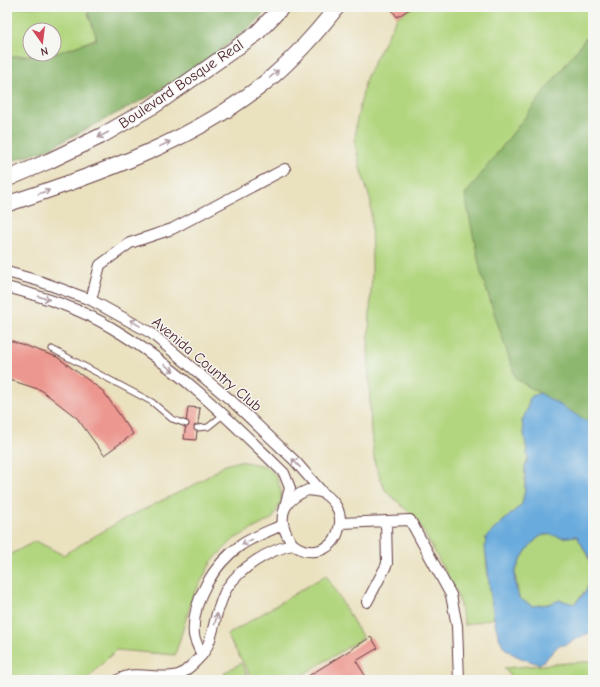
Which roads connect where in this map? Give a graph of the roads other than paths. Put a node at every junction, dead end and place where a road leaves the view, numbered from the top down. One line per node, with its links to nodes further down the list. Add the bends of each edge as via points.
1 (282, 7): 4 (street, Boulevard Bosque Real, one-way to 4, via 256,34 155,105 101,136 49,162)
2 (337, 7): 5 (street, one-way to 2, via 78,181 137,158 189,132 273,76 318,31)
3 (285, 170): 8 (street, via 172,229 130,243 100,265)
4 (7, 179)
5 (7, 204)
6 (7, 272): 8 (street, Avenida Country Club)
7 (7, 287): 10 (street, Avenida Country Club, one-way to 10, via 56,301 111,328 173,370)
8 (91, 300): 13 (street, Avenida Country Club, one-way to 8, via 295,461 234,403 151,333)
9 (52, 349): 11 (lane, via 152,402 172,419)
10 (222, 415): 12 (lane, via 208,427); 14 (street, Avenida Country Club, via 284,473 290,488)
11 (186, 424)
12 (197, 428)
13 (322, 492): 14 (street, via 308,490 294,495); 16 (street, via 338,507)
14 (285, 506): 17 (street)
15 (386, 521): 16 (street); 19 (street, via 387,564); 23 (street, via 410,520 451,595 457,626)
16 (341, 523): 18 (street, via 336,539 324,550 307,552)
17 (282, 525): 18 (street); 20 (street, one-way to 20, via 241,545 218,565 205,586 195,613 194,636)
18 (292, 545): 20 (street, one-way to 18, via 211,638 227,588 256,561 279,548)
19 (367, 602)
20 (202, 655): 21 (street)
21 (177, 678): 22 (street, via 137,674)
22 (118, 680)
23 (459, 680)

